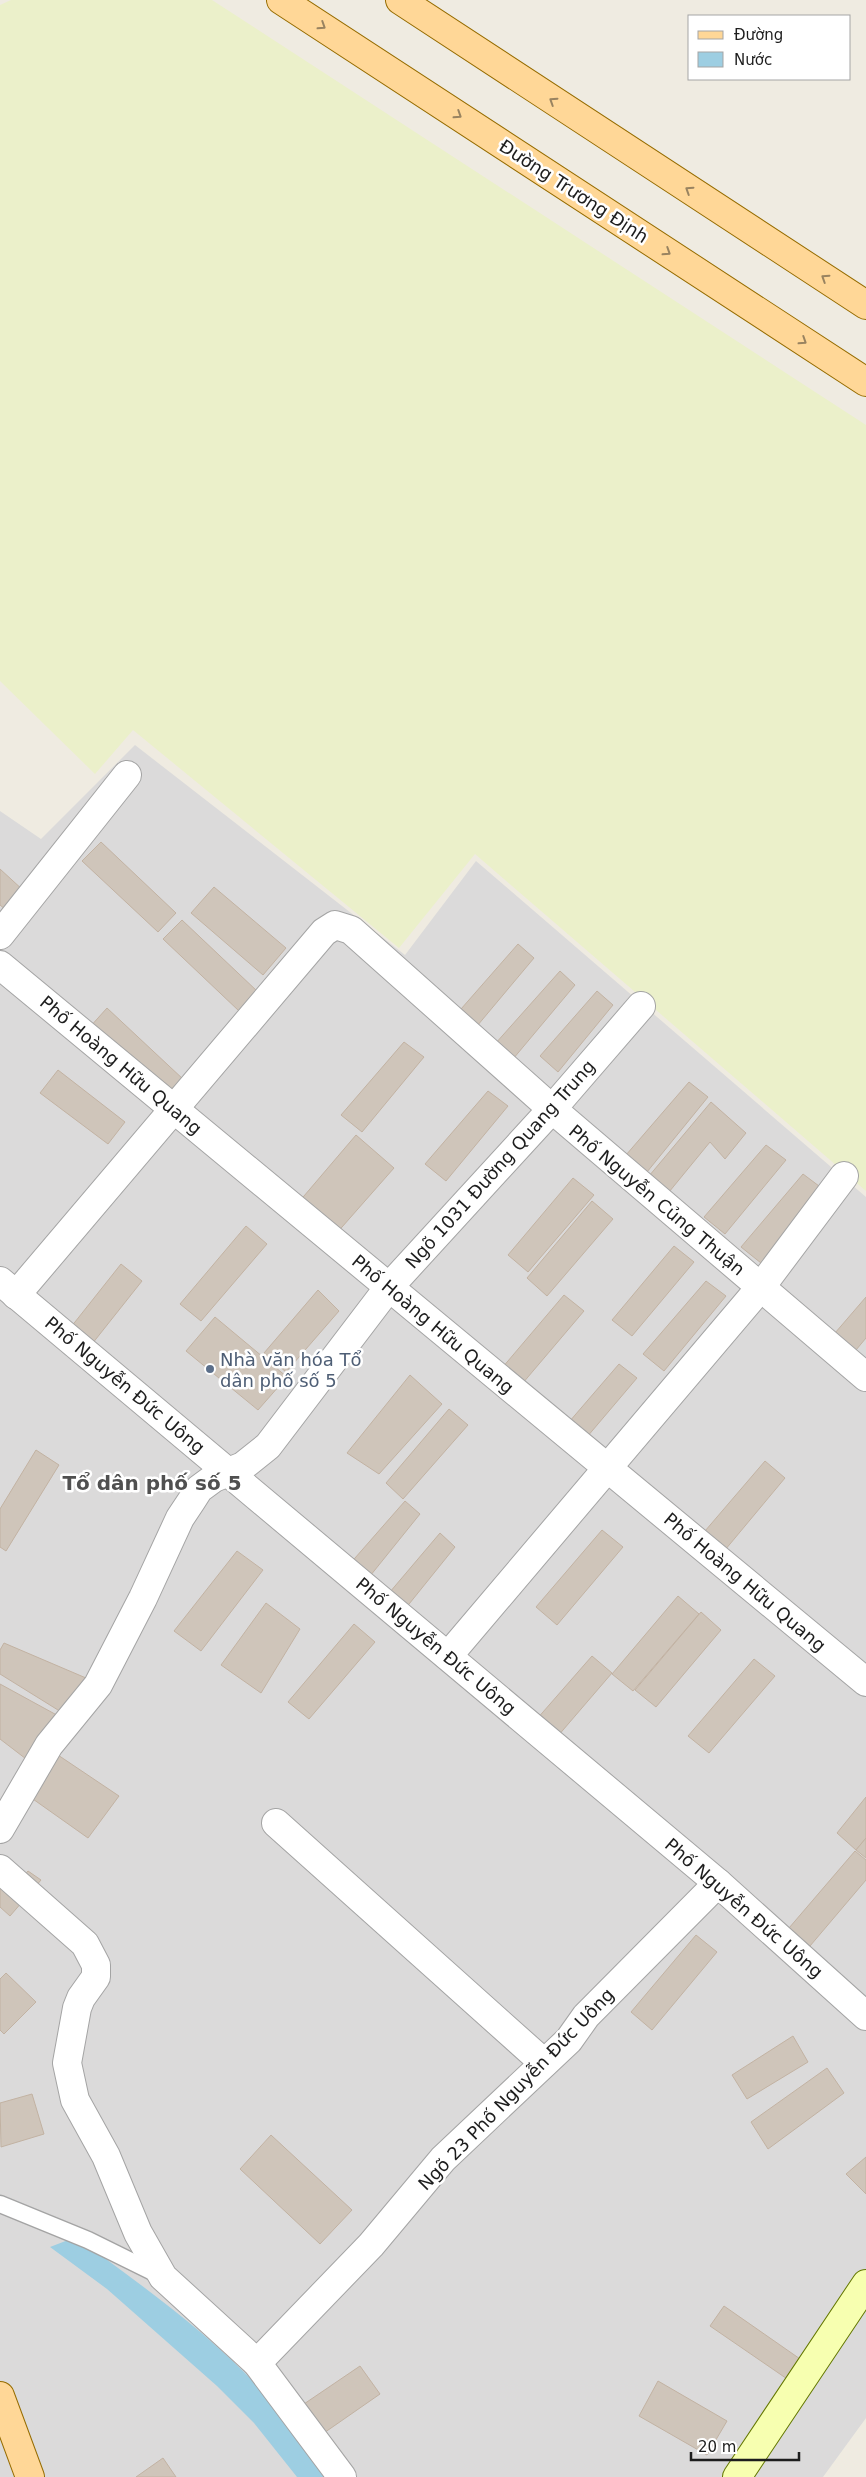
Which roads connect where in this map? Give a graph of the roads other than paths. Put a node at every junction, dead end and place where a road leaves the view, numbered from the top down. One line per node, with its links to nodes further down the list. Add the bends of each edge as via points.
1 (281, 0): 4 (main road, Đường Trương Định, one-way to 4)
2 (400, 0): 3 (main road, one-way to 2)
3 (866, 305)
4 (866, 382)
5 (127, 775): 6 (street)
6 (0, 935)
7 (0, 965): 9 (street, Phố Hoàng Hữu Quang)
8 (641, 1006): 10 (street, Ngõ 1031 Đường Quang Trung)
9 (173, 1109): 10 (street, Phố Nguyễn Củng Thuận, via 324,932 335,925 351,930); 12 (street, Phố Hoàng Hữu Quang); 13 (street)
10 (552, 1110): 12 (street, Ngõ 1031 Đường Quang Trung); 14 (street, Phố Nguyễn Củng Thuận)
11 (844, 1176): 14 (street)
12 (389, 1287): 16 (street, Phố Hoàng Hữu Quang); 17 (street, Ngõ 1031 Đường Quang Trung, via 268,1446)
13 (8, 1288): 17 (street, Phố Nguyễn Đức Uông)
14 (760, 1288): 15 (street, Phố Nguyễn Củng Thuận); 16 (street)
15 (866, 1377)
16 (607, 1468): 18 (street); 19 (street, Phố Hoàng Hữu Quang)
17 (231, 1472): 18 (street, Phố Nguyễn Đức Uông); 21 (street, Ngõ 1031 Đường Quang Trung, via 214,1478 199,1489 180,1518 98,1685 49,1745)
18 (448, 1656): 23 (street, Phố Nguyễn Đức Uông)
19 (866, 1682)
20 (276, 1823): 25 (street)
21 (0, 1829)
22 (0, 1869): 27 (street, via 85,1944 96,1965 96,1976 77,2008 67,2063 75,2100 106,2156 138,2233)
23 (718, 1882): 24 (street, Phố Nguyễn Đức Uông); 25 (street, Ngõ 23 Phố Nguyễn Đức Uông)
24 (866, 2016)
25 (544, 2063): 29 (street, Ngõ 23 Phố Nguyễn Đức Uông, via 443,2159 371,2245)
26 (0, 2204): 27 (lane, via 88,2240)
27 (163, 2276): 29 (street)
28 (866, 2284): 33 (main road)
29 (257, 2363): 32 (street)
30 (0, 2396): 31 (main road)
31 (30, 2477)
32 (342, 2477)
33 (737, 2477)

